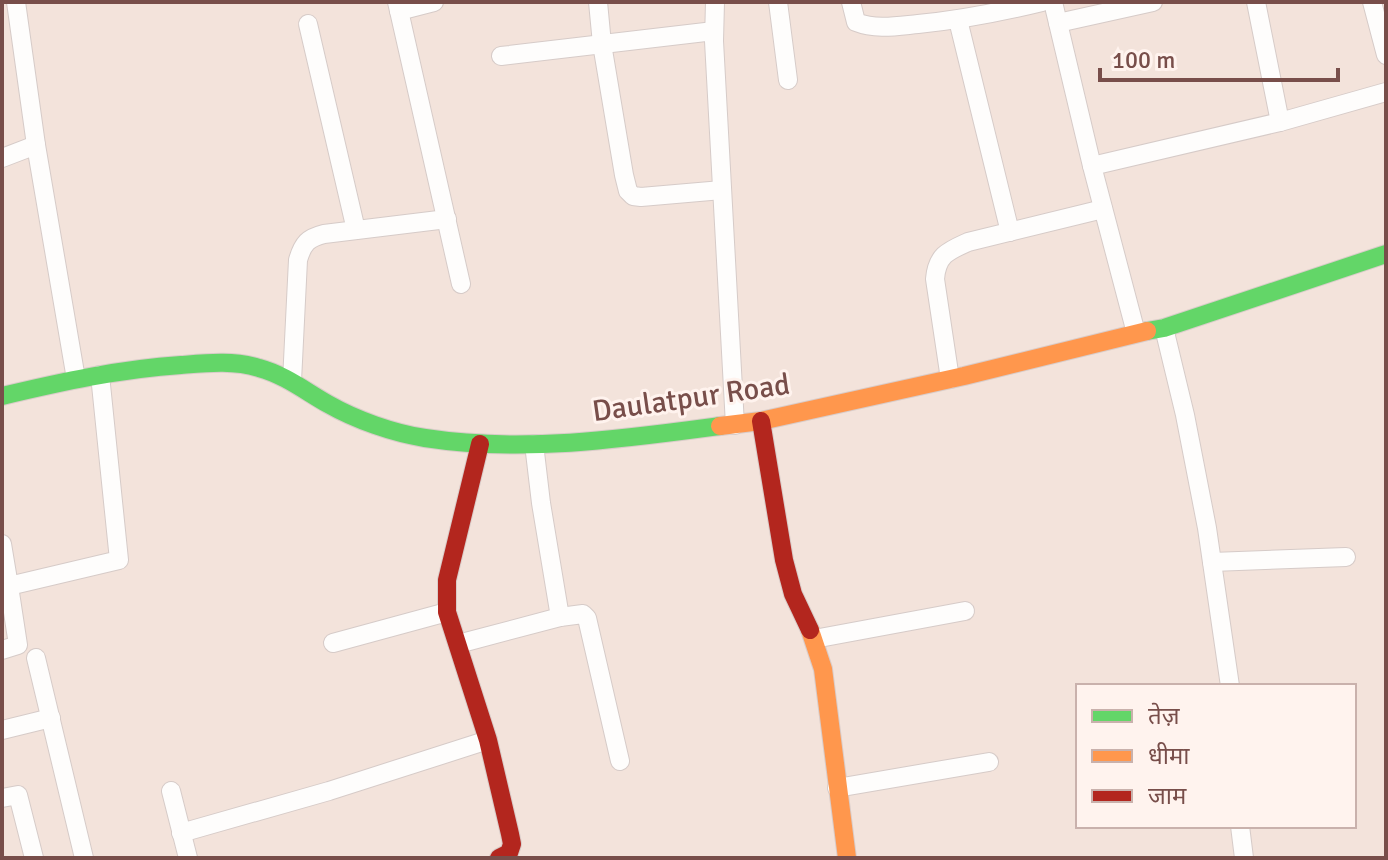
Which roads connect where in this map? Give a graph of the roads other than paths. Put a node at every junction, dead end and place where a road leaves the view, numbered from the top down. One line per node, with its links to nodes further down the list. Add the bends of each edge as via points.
1 (16, 2): 16 (street)
2 (434, 2): 12 (street)
3 (598, 2): 18 (street)
4 (715, 2): 17 (street)
5 (778, 2): 21 (street)
6 (851, 2): 13 (street, via 856,22 865,26)
7 (1042, 2): 13 (street)
8 (1053, 2): 14 (street)
9 (1153, 2): 14 (street)
10 (1256, 2): 23 (street)
11 (1372, 2): 19 (street)
12 (398, 6): 29 (street)
13 (958, 20): 31 (street)
14 (1058, 23): 26 (street)
15 (308, 24): 30 (street)
16 (11, 31): 24 (street)
17 (714, 31): 18 (street); 27 (street)
18 (602, 44): 20 (street); 27 (street, via 628,191 641,197)
19 (1386, 55)
20 (501, 56)
21 (788, 80)
22 (1386, 92): 23 (street)
23 (1280, 122): 26 (street)
24 (36, 145): 25 (street); 37 (street)
25 (2, 158)
26 (1092, 166): 28 (street)
27 (722, 190): 42 (street)
28 (1103, 209): 31 (street); 35 (street)
29 (447, 219): 30 (street); 33 (street)
30 (356, 230): 39 (street, via 310,238 302,246)
31 (1010, 232): 38 (street, via 948,250 936,269)
32 (1386, 254): 34 (street, Daulatpur Road)
33 (461, 284)
34 (1164, 328): 35 (street, Daulatpur Road); 47 (street)
35 (1136, 333): 38 (street, Daulatpur Road)
36 (100, 375): 37 (street, Daulatpur Road); 39 (street, Daulatpur Road, via 215,362 257,367); 48 (street, via 119,560)
37 (76, 379): 40 (street, Daulatpur Road)
38 (950, 379): 41 (street, Daulatpur Road)
39 (292, 381): 43 (street, Daulatpur Road, via 365,422 422,438)
40 (2, 396)
41 (761, 421): 42 (street, Daulatpur Road); 52 (street, via 784,560)
42 (735, 425): 44 (street, Daulatpur Road)
43 (480, 444): 44 (street, Daulatpur Road); 50 (street, via 447,580)
44 (534, 444): 51 (street)
45 (2, 544): 48 (street)
46 (1346, 557): 47 (street)
47 (1212, 562): 57 (street)
48 (9, 586): 55 (street, via 18,645)
49 (965, 611): 52 (street)
50 (447, 612): 53 (street); 54 (street)
51 (560, 617): 54 (street); 61 (street, via 587,618)
52 (814, 639): 63 (street, via 823,669)
53 (333, 643)
54 (458, 644): 60 (street)
55 (2, 650)
56 (36, 658): 58 (street)
57 (1230, 684)
58 (51, 718): 59 (street); 69 (street)
59 (2, 730)
60 (488, 740): 67 (street); 71 (street, via 512,844)
61 (620, 761)
62 (989, 762): 63 (street)
63 (837, 788): 72 (street)
64 (171, 791): 67 (street)
65 (2, 798): 68 (street, via 18,795)
66 (1240, 828): 73 (street)
67 (181, 833): 70 (street)
68 (34, 858)
69 (84, 858)
70 (188, 858)
71 (499, 858)
72 (847, 858)
73 (1244, 858)

